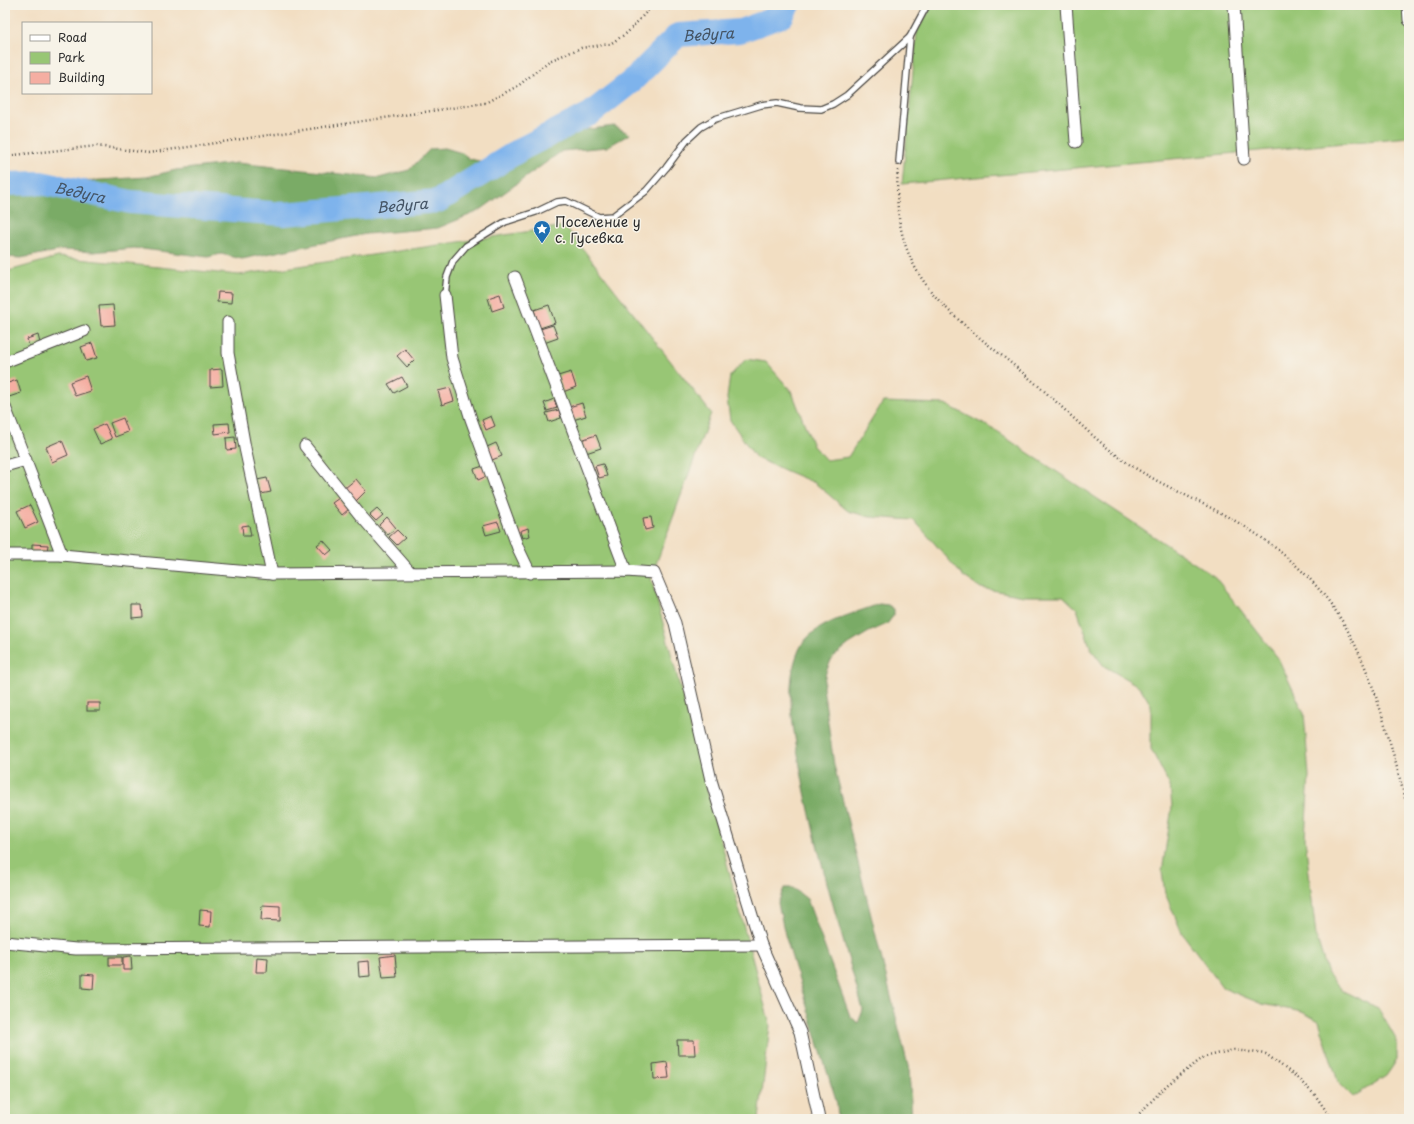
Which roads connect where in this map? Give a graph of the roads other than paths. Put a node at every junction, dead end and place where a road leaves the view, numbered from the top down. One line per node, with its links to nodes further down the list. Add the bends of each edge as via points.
1 (927, 5): 6 (lane)
2 (1066, 5): 7 (street)
3 (1234, 5): 8 (street)
4 (1408, 5): 5 (street)
5 (1409, 20)
6 (910, 37): 9 (lane); 11 (lane, via 847,95 833,104 821,109 777,103 716,119 701,127 687,140 646,191 613,216 599,217 566,201 556,202 536,212 505,222 466,246 453,261)
7 (1076, 142)
8 (1244, 159)
9 (899, 162)
10 (515, 277): 22 (street)
11 (444, 294): 23 (street, via 452,358 518,548)
12 (228, 322): 24 (street, via 228,353)
13 (84, 332): 14 (street)
14 (5, 362)
15 (5, 407): 17 (street)
16 (305, 446): 21 (street)
17 (26, 460): 18 (street); 20 (street)
18 (5, 466)
19 (5, 555): 20 (street)
20 (62, 555): 24 (street)
21 (410, 572): 23 (street); 24 (street)
22 (626, 572): 23 (street); 26 (street, via 654,573 675,624 711,780)
23 (530, 573)
24 (272, 574)
25 (5, 942): 26 (street, via 76,949)
26 (761, 945): 27 (street, via 800,1032)
27 (819, 1119)

